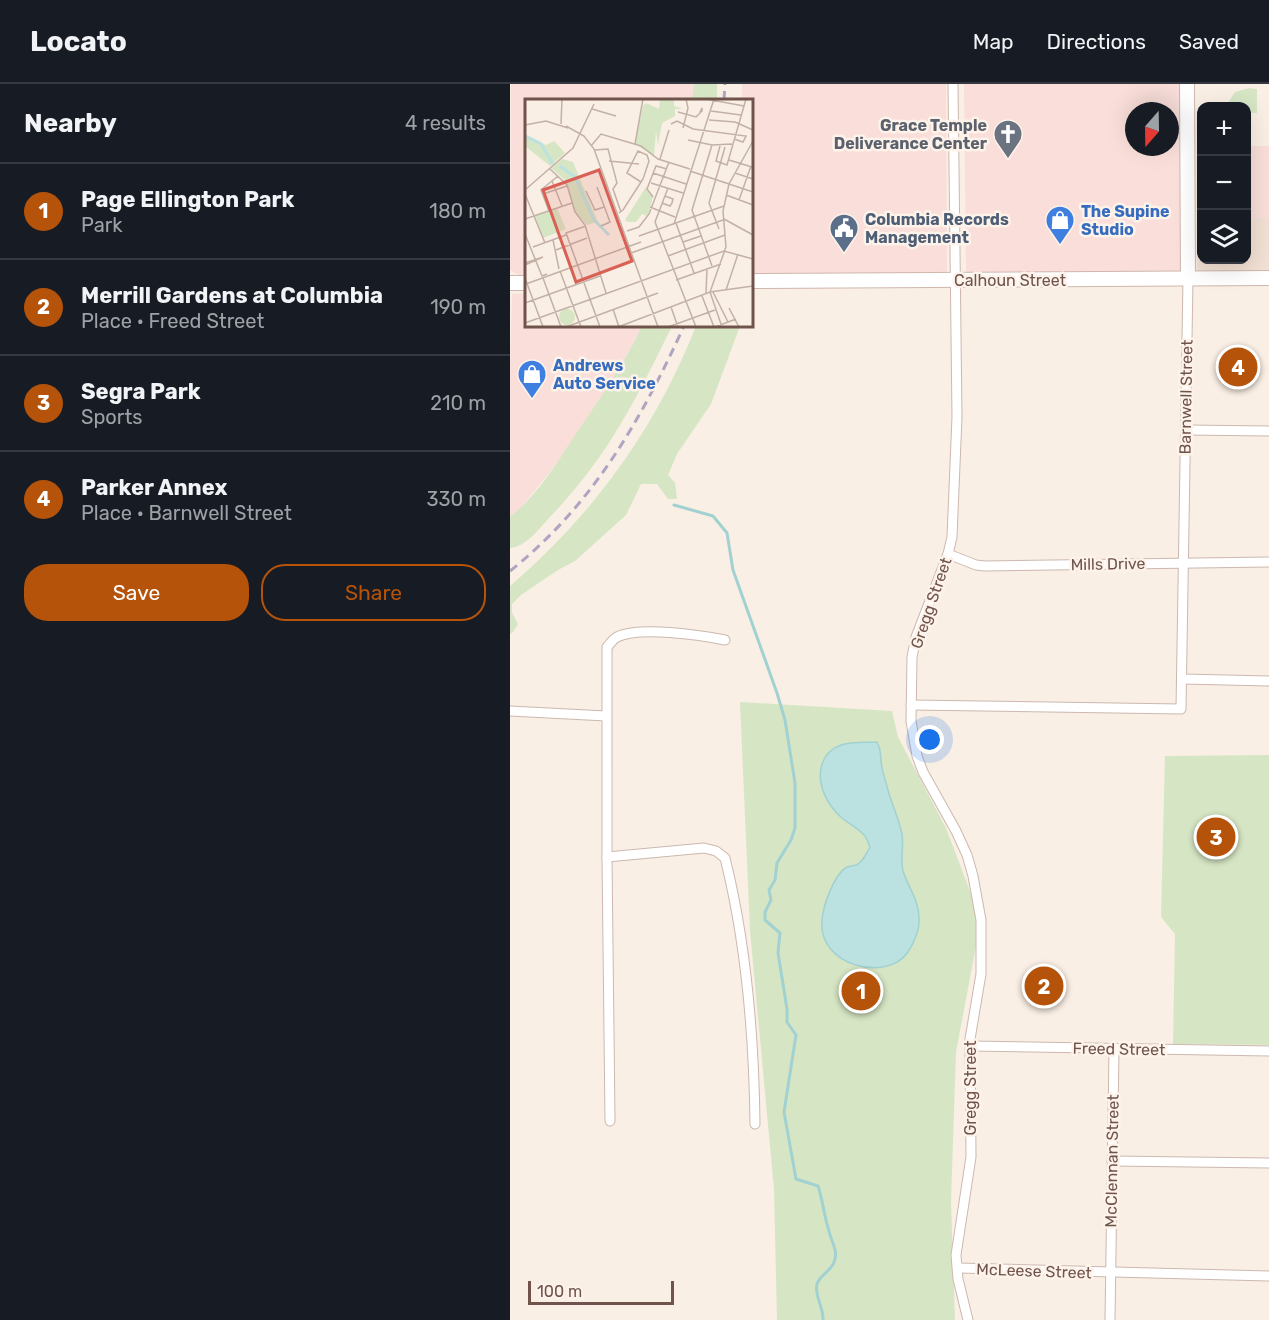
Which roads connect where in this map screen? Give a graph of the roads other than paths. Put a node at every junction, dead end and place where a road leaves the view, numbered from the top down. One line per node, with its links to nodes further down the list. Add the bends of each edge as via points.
1 (953, 84): 5 (street, Gregg Street)
2 (1187, 84): 3 (street, Barnwell Street)
3 (1188, 278): 4 (street, Calhoun Street); 5 (street, Calhoun Street); 7 (street, Barnwell Street)
4 (1269, 278)
5 (957, 280): 6 (street, Calhoun Street); 9 (street, Gregg Street, via 957,417)
6 (753, 281)
7 (1186, 430): 8 (street); 10 (street, Barnwell Street)
8 (1269, 432)
9 (948, 554): 10 (street, Mills Drive, via 985,566); 15 (street, Gregg Street, via 916,637)
10 (1183, 562): 11 (street, Mills Drive); 13 (street, Barnwell Street)
11 (1269, 562)
12 (725, 640): 17 (street, via 635,631 615,638 607,647)
13 (1182, 680): 14 (street); 15 (street, Barnwell Street, via 1181,709)
14 (1269, 681)
15 (910, 705): 19 (street, Gregg Street, via 917,756 967,855 979,905 981,974)
16 (510, 711): 17 (street)
17 (606, 716): 18 (street)
18 (607, 856): 22 (street); 23 (street, via 704,848 725,858 743,964)
19 (970, 1046): 20 (street, Freed Street); 26 (street, Gregg Street, via 971,1157 956,1255)
20 (1114, 1049): 21 (street, Freed Street); 24 (street, McClennan Street)
21 (1269, 1051)
22 (610, 1121)
23 (755, 1124)
24 (1112, 1161): 25 (street); 27 (street, McClennan Street)
25 (1269, 1163)
26 (958, 1268): 27 (street, McLeese Street); 29 (street, Gregg Street)
27 (1110, 1273): 28 (street, McLeese Street); 30 (street, McClennan Street)
28 (1269, 1276)
29 (968, 1320)
30 (1110, 1320)

